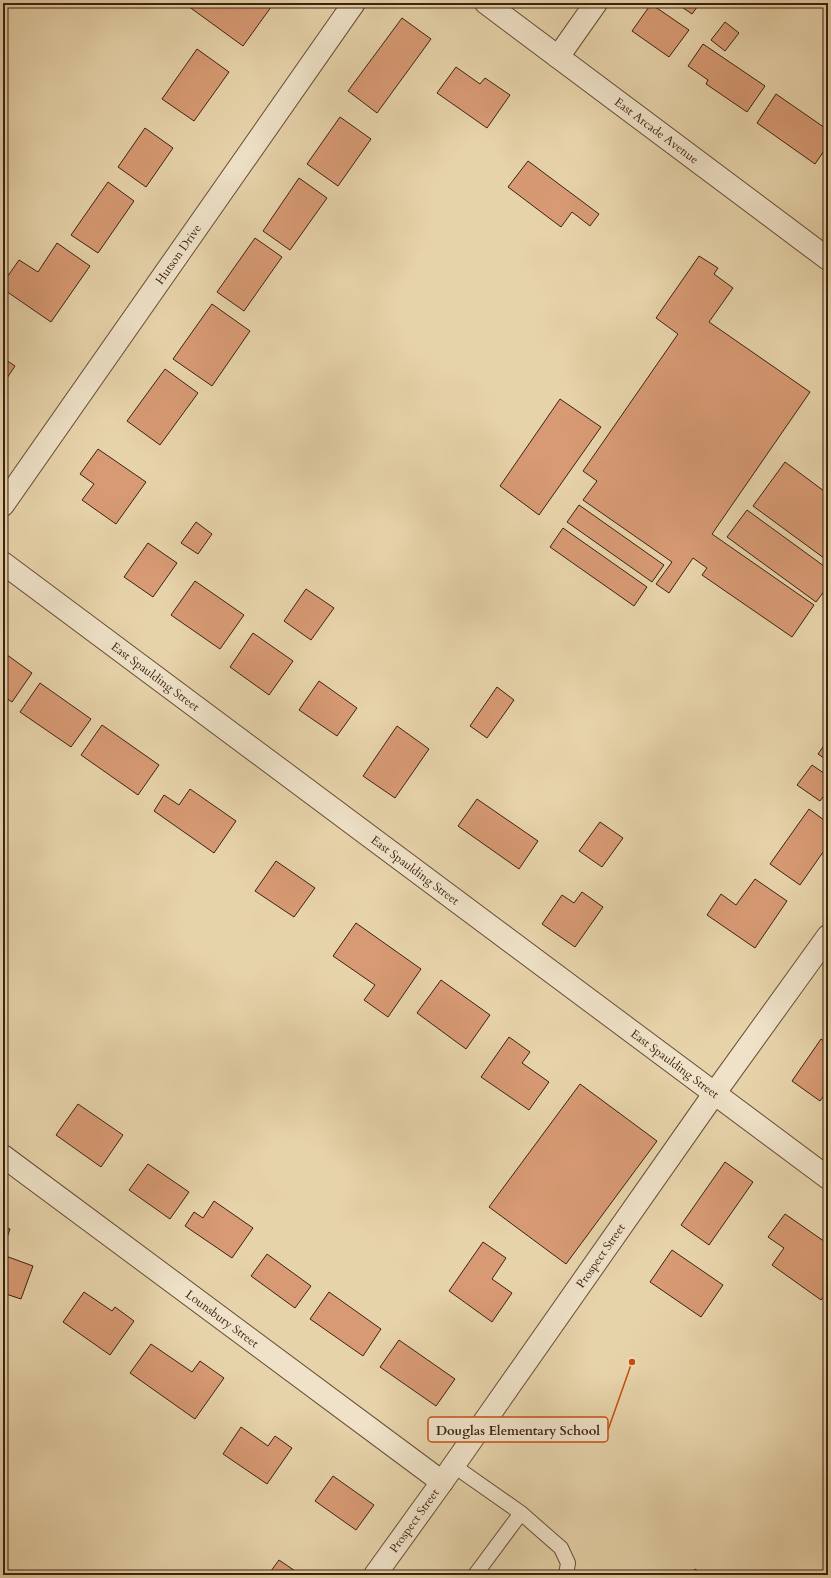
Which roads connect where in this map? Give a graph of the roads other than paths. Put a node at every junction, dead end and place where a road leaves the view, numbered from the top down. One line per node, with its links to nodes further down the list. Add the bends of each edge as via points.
1 (354, 3): 6 (street, Hutson Drive)
2 (486, 3): 4 (street, East Arcade Avenue)
3 (596, 3): 4 (street)
4 (558, 57): 5 (street, East Arcade Avenue)
5 (828, 259)
6 (3, 505)
7 (3, 563): 9 (street, East Spaulding Street)
8 (828, 936): 9 (street, Prospect Street)
9 (714, 1094): 11 (street, East Spaulding Street); 12 (street, Prospect Street)
10 (3, 1156): 12 (street, Lounsbury Street)
11 (828, 1178)
12 (448, 1474): 13 (lane); 14 (street, Prospect Street)
13 (521, 1513): 15 (lane); 16 (lane, via 561,1548 568,1563)
14 (375, 1575)
15 (475, 1575)
16 (566, 1575)

